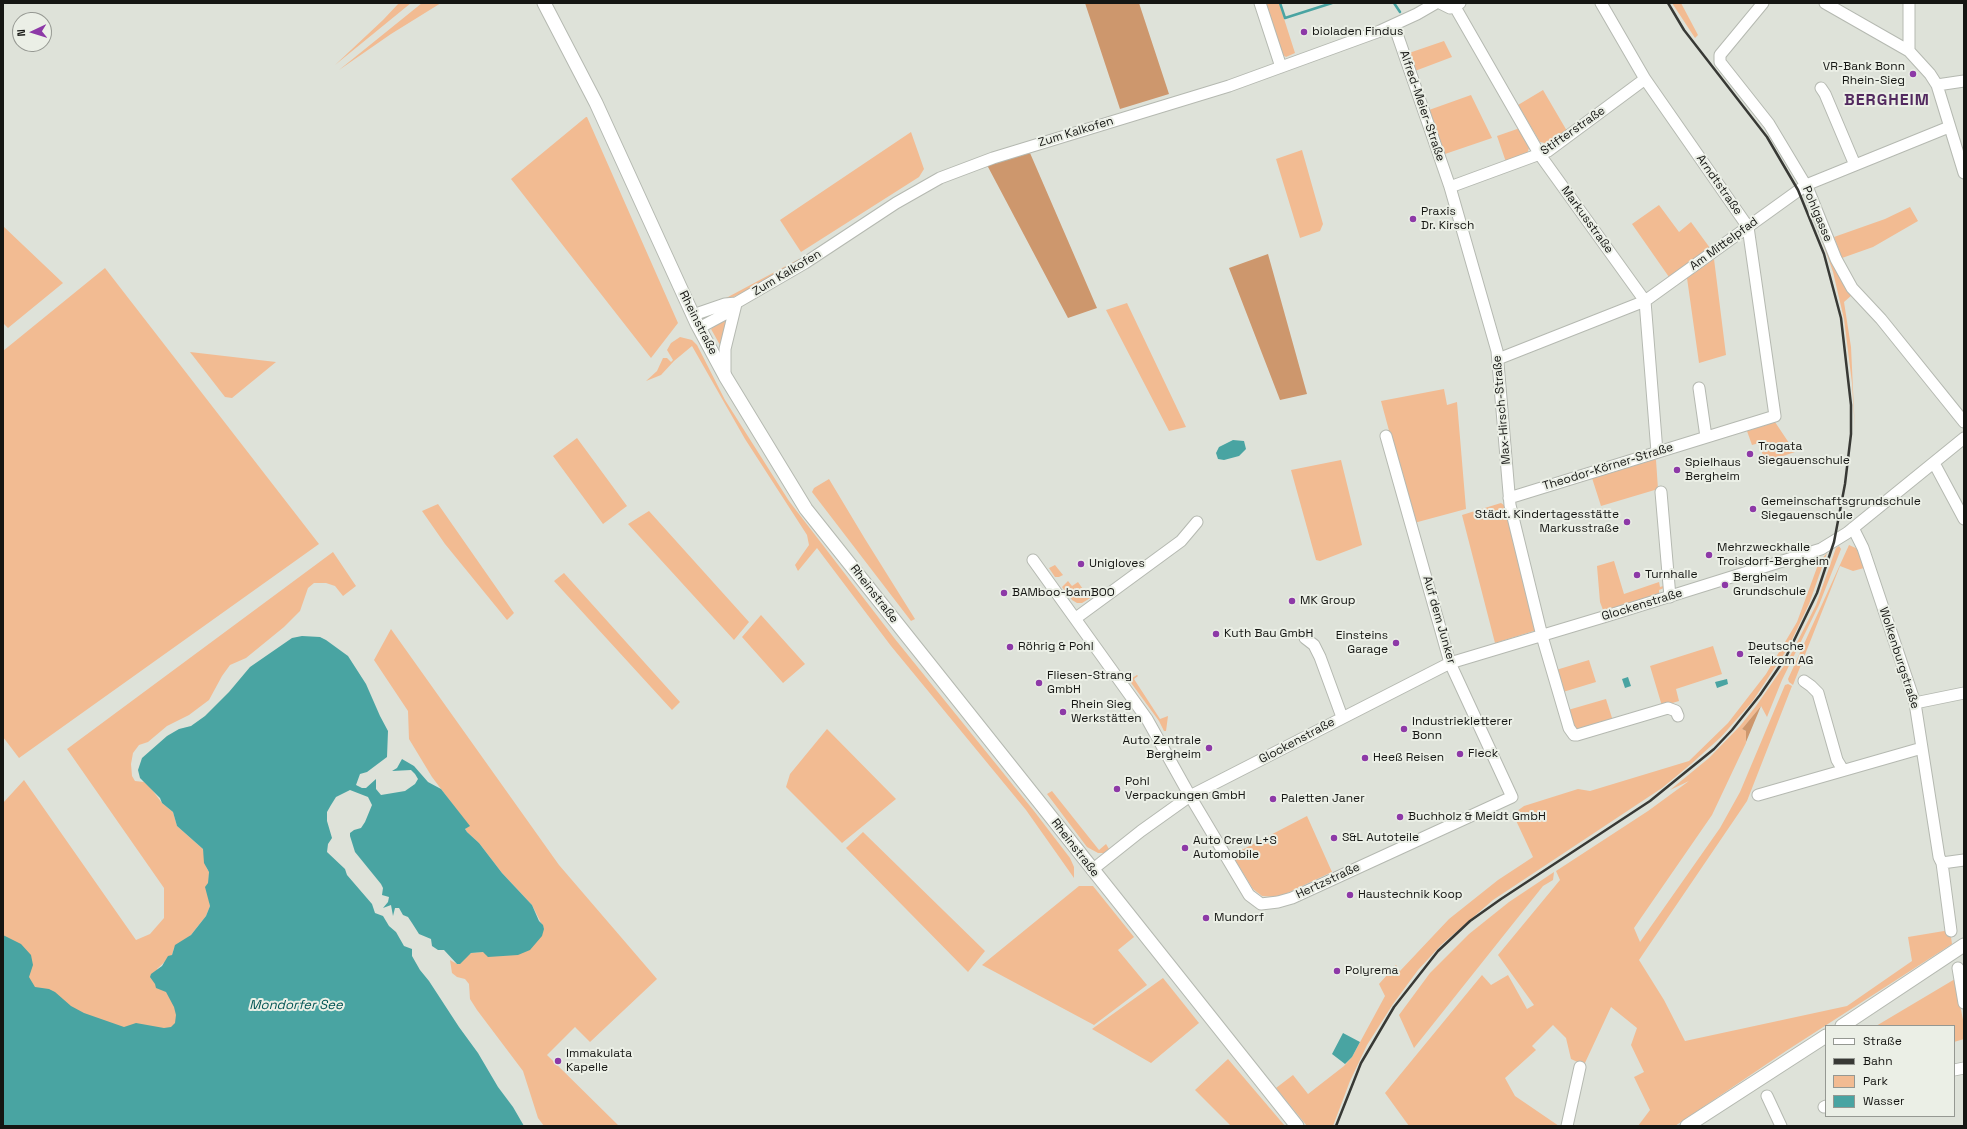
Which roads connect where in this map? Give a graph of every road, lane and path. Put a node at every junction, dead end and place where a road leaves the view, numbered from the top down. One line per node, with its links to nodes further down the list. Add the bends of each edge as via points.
1 (544, 3): 26 (main road, Rheinstraße, via 592,96)
2 (1260, 3): 12 (street)
3 (1436, 3): 10 (street, Zum Kalkofen)
4 (1440, 3): 9 (street, via 1446,7)
5 (1601, 3): 13 (street, Arndtstraße)
6 (1763, 3): 21 (street, Pohlgasse, via 1720,55 1719,60 1769,124)
7 (1825, 3): 11 (street)
8 (1909, 3): 11 (street)
9 (1458, 5): 18 (street, Markusstraße)
10 (1394, 25): 12 (street, Zum Kalkofen); 22 (street, Alfred-Meier-Straße)
11 (1909, 51): 15 (street)
12 (1281, 67): 25 (street, Zum Kalkofen, via 1229,86 952,172 919,188 805,263)
13 (1645, 79): 18 (street, Stifterstraße); 23 (street, Arndtstraße)
14 (1964, 81): 15 (street)
15 (1937, 84): 17 (street)
16 (1821, 88): 19 (street)
17 (1949, 127): 19 (street, Am Mittelpfad); 20 (street)
18 (1540, 155): 22 (street, Stifterstraße); 24 (street, Markusstraße)
19 (1855, 165): 21 (street, Am Mittelpfad)
20 (1964, 173)
21 (1806, 185): 23 (street, Am Mittelpfad); 32 (street, Pohlgasse, via 1836,259 1852,288 1881,319)
22 (1450, 187): 28 (street, Max-Hirsch-Straße)
23 (1748, 227): 24 (street, Am Mittelpfad); 31 (street, Arndtstraße)
24 (1645, 301): 28 (street, Am Mittelpfad); 36 (street)
25 (736, 303): 26 (street, Zum Kalkofen, via 725,304); 27 (street, Zum Kalkofen, via 725,314); 29 (street, via 725,349)
26 (693, 316): 27 (main road, Rheinstraße)
27 (700, 328): 29 (main road, Rheinstraße)
28 (1498, 359): 39 (street, Max-Hirsch-Straße)
29 (725, 376): 61 (main road, Rheinstraße, via 806,509)
30 (1699, 388): 34 (street)
31 (1775, 416): 34 (street, Theodor-Körner-Straße)
32 (1964, 422)
33 (1386, 436): 48 (street, Auf dem Junker)
34 (1706, 437): 36 (street, Theodor-Körner-Straße)
35 (1964, 438): 37 (street, Glockenstraße)
36 (1658, 452): 39 (street, Theodor-Körner-Straße)
37 (1934, 463): 40 (street); 42 (street, Glockenstraße)
38 (1661, 492): 44 (street)
39 (1510, 498): 46 (street, Max-Hirsch-Straße)
40 (1964, 519)
41 (1197, 522): 45 (street, via 1181,541)
42 (1853, 528): 44 (street, Glockenstraße, via 1821,550); 51 (street, Wolkenburgstraße, via 1863,548)
43 (1033, 560): 45 (street)
44 (1670, 597): 46 (street, Glockenstraße)
45 (1076, 618): 57 (street, via 1147,719)
46 (1542, 636): 48 (street, Glockenstraße); 52 (street, Max-Hirsch-Straße, via 1569,728 1574,735 1668,708 1676,711)
47 (1305, 638): 53 (street, Glockenstraße, via 1314,645 1320,657)
48 (1450, 663): 53 (street, Glockenstraße); 58 (street, Auf dem Junker)
49 (1804, 681): 55 (street, via 1818,693 1837,760)
50 (1964, 693): 51 (street)
51 (1915, 703): 54 (street, Wolkenburgstraße)
52 (1678, 716)
53 (1342, 717): 57 (street, Glockenstraße)
54 (1922, 748): 55 (street); 60 (street, Wolkenburgstraße)
55 (1843, 770): 56 (street)
56 (1758, 795)
57 (1190, 796): 58 (street, Hertzstraße, via 1250,895 1261,904 1292,898); 61 (street, Glockenstraße)
58 (1512, 797)
59 (1964, 860): 60 (street)
60 (1942, 864): 62 (street, Wolkenburgstraße)
61 (1092, 870): 70 (main road, Rheinstraße)
62 (1951, 931)
63 (1964, 945): 66 (main road)
64 (1958, 968): 65 (street)
65 (1964, 1003)
66 (1844, 1025)
67 (1825, 1037): 72 (main road)
68 (1580, 1067): 71 (street)
69 (1767, 1096): 73 (street)
70 (1297, 1126)
71 (1567, 1126)
72 (1687, 1126)
73 (1781, 1126)

